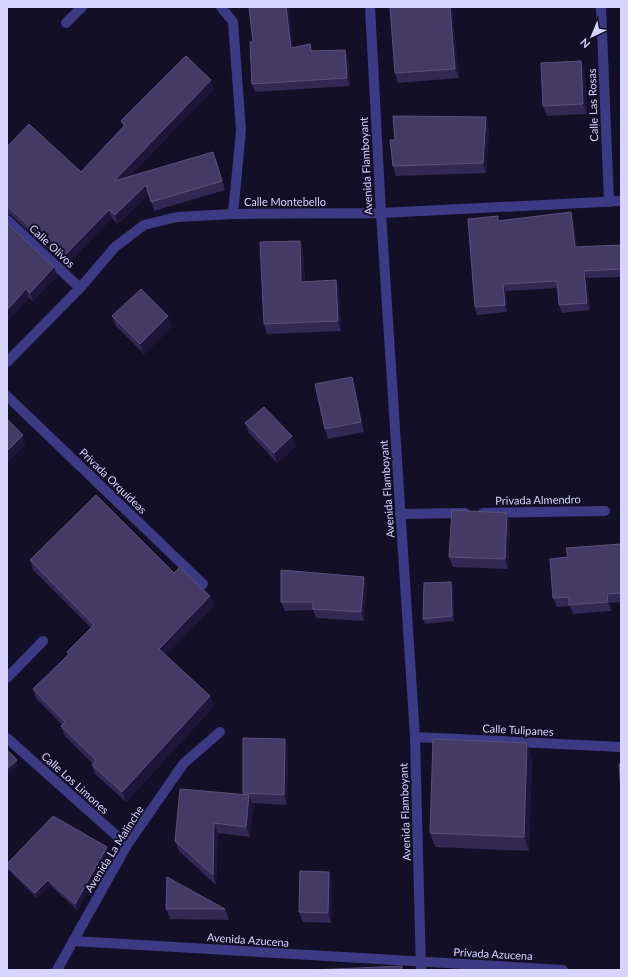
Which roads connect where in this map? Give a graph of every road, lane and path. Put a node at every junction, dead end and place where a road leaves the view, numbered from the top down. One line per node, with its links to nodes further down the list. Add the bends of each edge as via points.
1 (82, 7): 5 (street)
2 (221, 7): 9 (street, via 233,22 241,130)
3 (370, 7): 8 (street, Avenida Flamboyant)
4 (601, 7): 7 (street, Calle Las Rosas)
5 (66, 23)
6 (621, 201): 7 (street, Calle Montebello)
7 (609, 202): 8 (street, Calle Montebello)
8 (381, 213): 9 (street, Calle Montebello); 15 (street, Avenida Flamboyant)
9 (233, 214): 11 (street, Calle Montebello, via 177,217 144,225 115,246)
10 (7, 220): 11 (street, Calle Olivos)
11 (80, 288): 12 (street, Calle Montebello)
12 (7, 362)
13 (7, 396): 16 (street, Privada Orquídeas)
14 (605, 511): 15 (street, Privada Almendro)
15 (400, 514): 20 (street, Avenida Flamboyant)
16 (203, 584)
17 (43, 641): 18 (street)
18 (7, 678)
19 (220, 732): 23 (street, Avenida La Malinche, via 184,763)
20 (415, 737): 22 (street, Calle Tulipanes); 25 (street, Avenida Flamboyant)
21 (7, 738): 23 (street, Calle Los Limones)
22 (621, 747)
23 (127, 845): 24 (street, Avenida La Malinche)
24 (73, 941): 25 (street, Avenida Azucena); 26 (street, Avenida La Malinche)
25 (421, 966): 27 (street, Privada Azucena)
26 (57, 970)
27 (563, 970)

